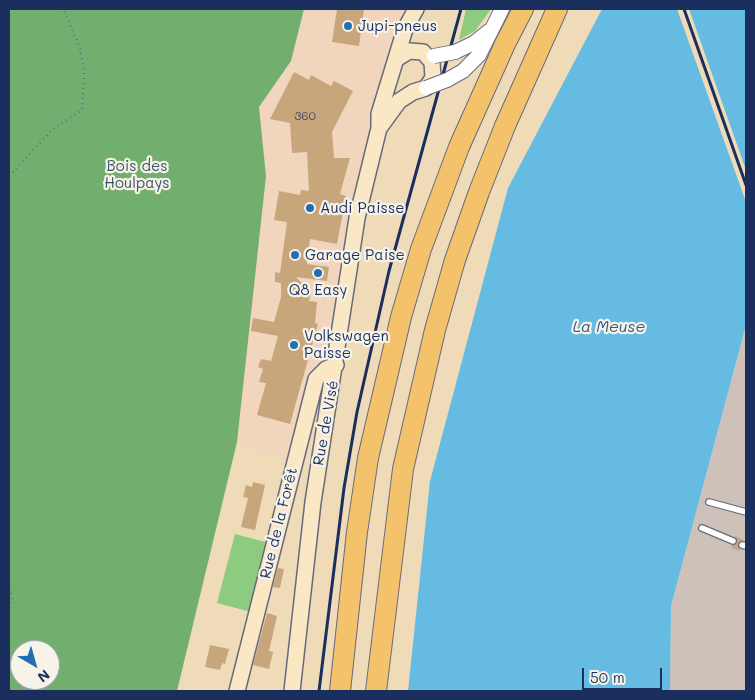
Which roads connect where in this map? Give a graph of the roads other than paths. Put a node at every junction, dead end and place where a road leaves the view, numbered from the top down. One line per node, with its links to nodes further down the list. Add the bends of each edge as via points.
1 (502, 9): 5 (street)
2 (524, 9): 17 (highway, via 459,147 421,249 401,317 368,458)
3 (557, 9): 18 (highway, via 482,184 435,330 403,469)
4 (414, 13): 6 (main road, Rue de Visé, via 416,40); 7 (main road, Rue de Visé, via 405,29)
5 (490, 31): 6 (street, bridge, via 455,52); 8 (street, bridge, via 484,47 463,71)
6 (428, 56): 7 (main road, via 409,51); 8 (main road, Rue de Visé, via 433,78)
7 (394, 66): 8 (main road, via 398,85 404,90); 9 (main road, Rue de Visé, via 379,114)
8 (419, 90): 9 (main road, Rue de Visé, via 392,108)
9 (379, 128): 10 (main road, Rue de Visé, via 357,218)
10 (336, 365): 15 (main road, Rue de la Forêt, via 316,379); 16 (main road, Rue de Visé, via 313,502)
11 (709, 502): 12 (lane)
12 (746, 512)
13 (702, 528): 14 (lane)
14 (733, 541)
15 (237, 691)
16 (292, 691)
17 (340, 691)
18 (376, 691)

